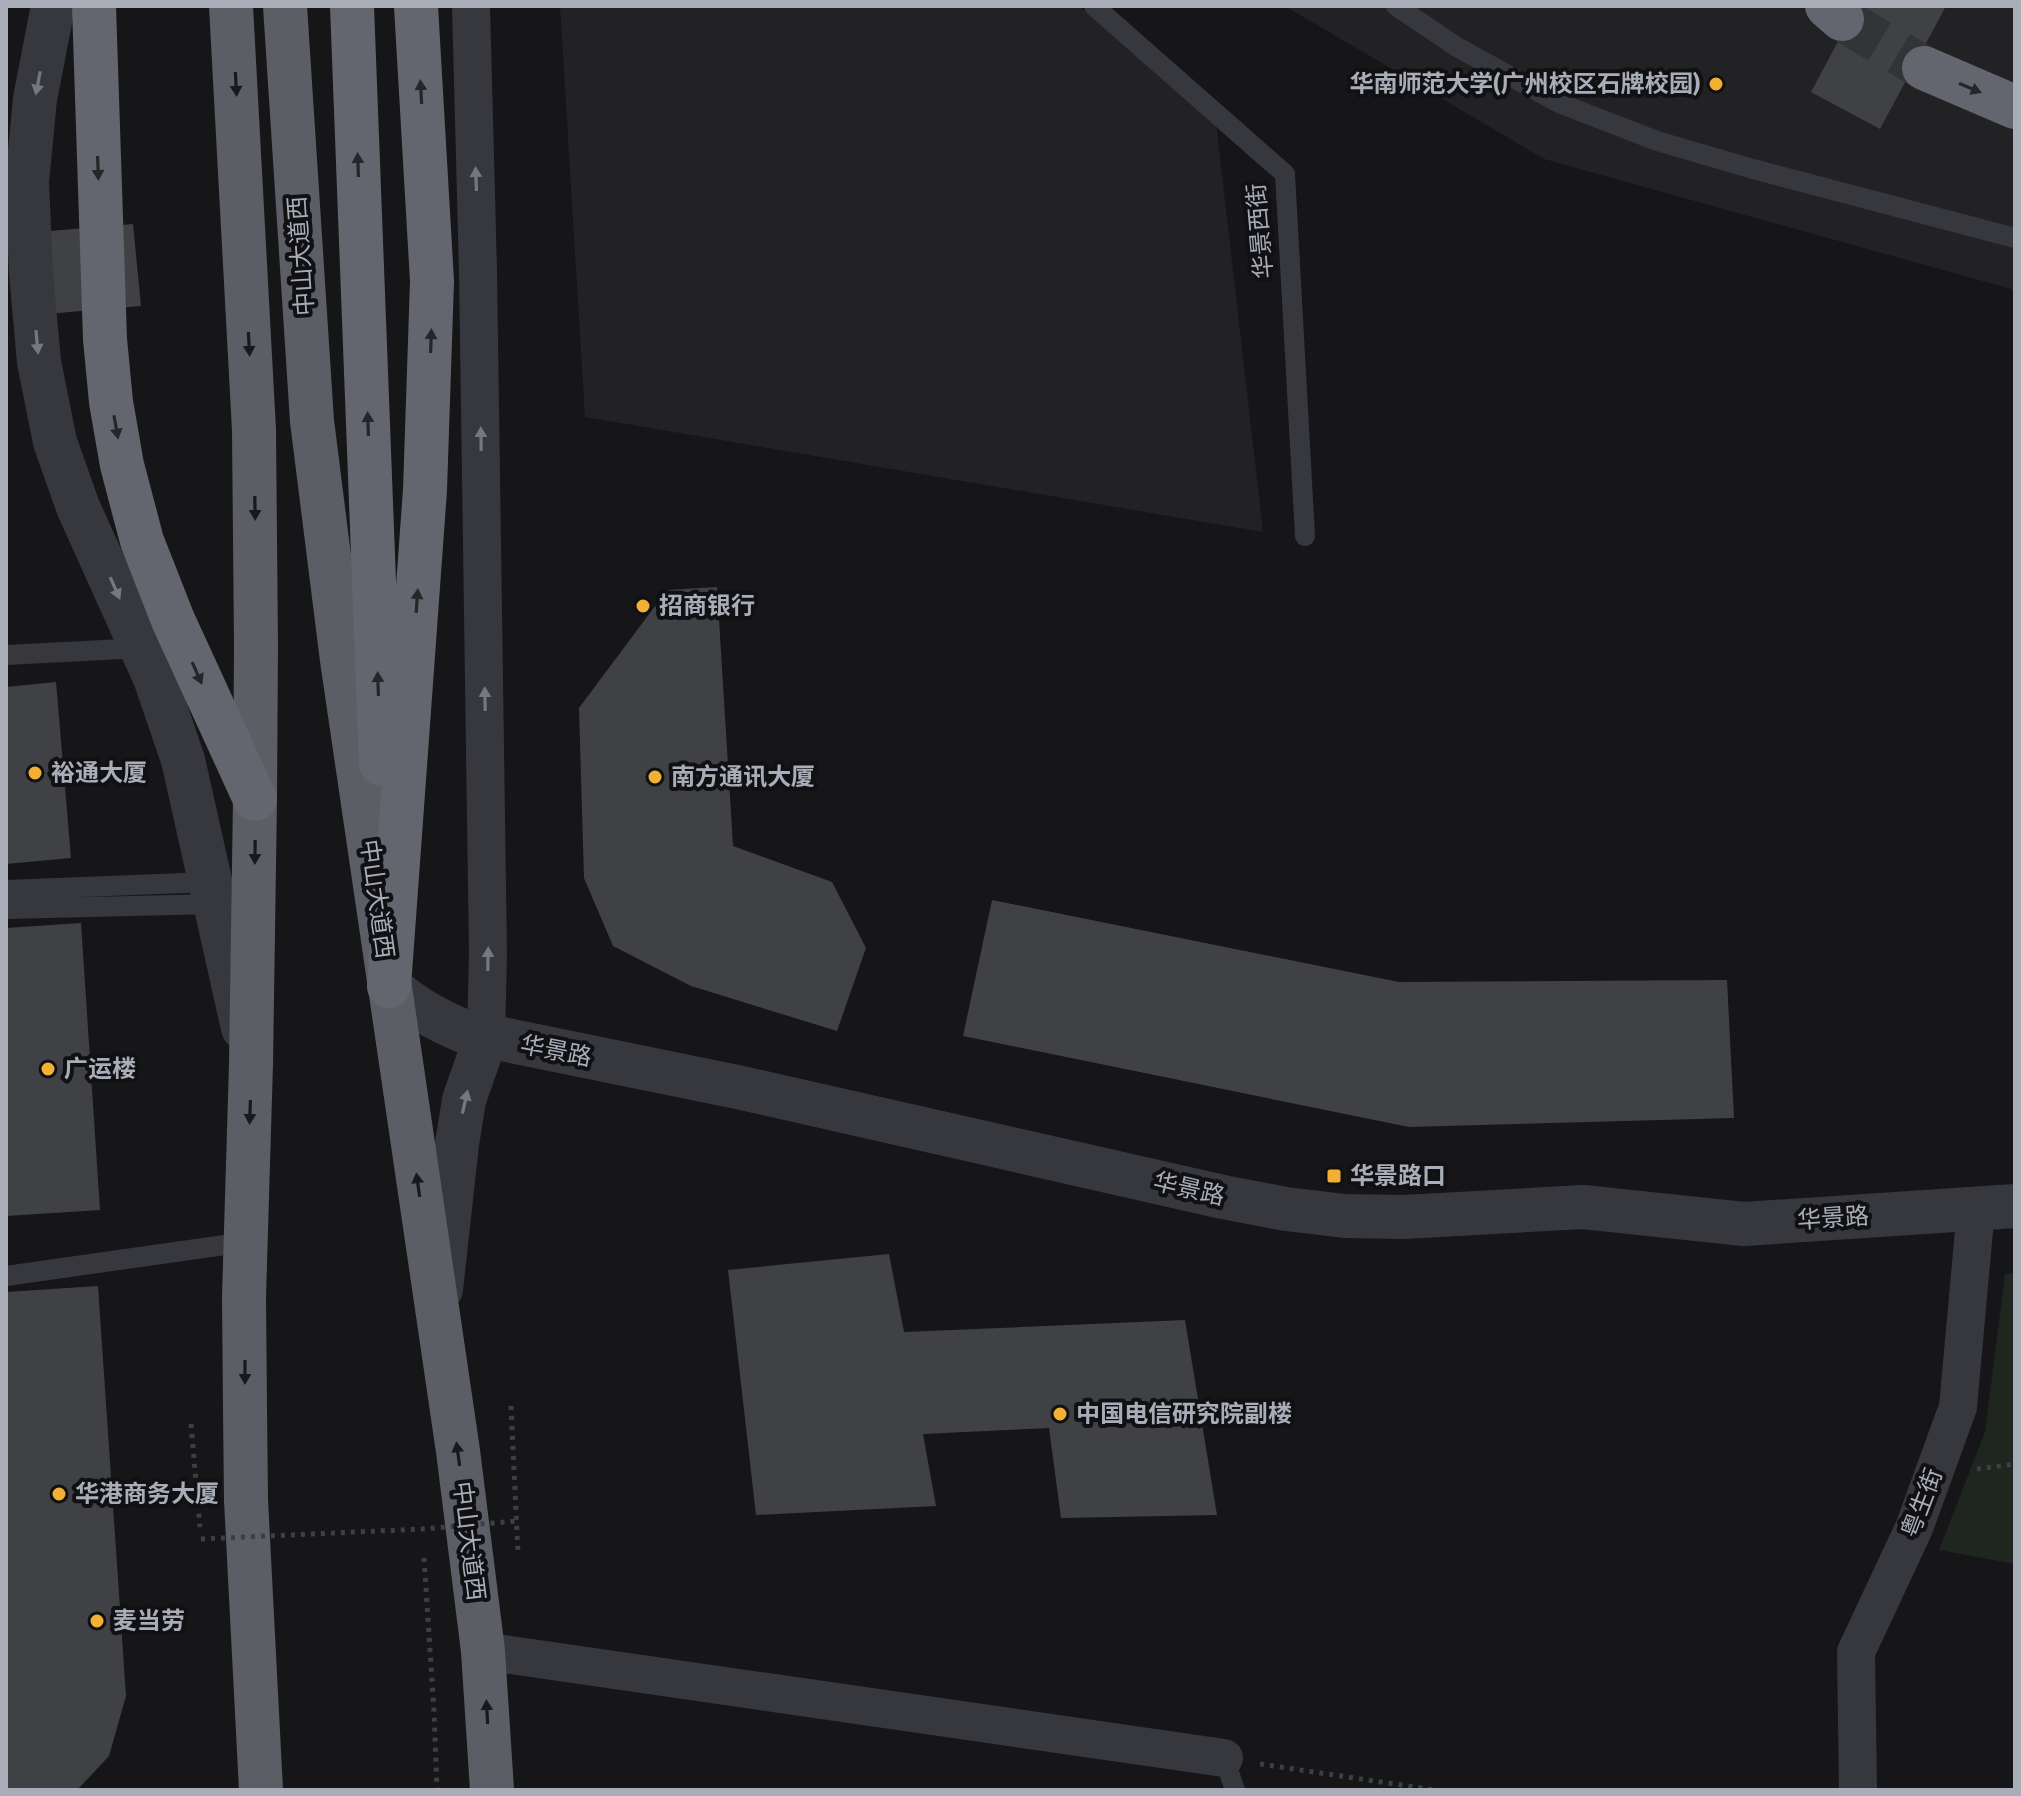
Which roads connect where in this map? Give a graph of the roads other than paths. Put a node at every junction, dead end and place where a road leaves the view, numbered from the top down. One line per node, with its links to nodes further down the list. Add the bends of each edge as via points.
1 (53, 6): 14 (street, one-way to 14, via 35,99 27,182 39,362 55,442 78,507)
2 (94, 6): 16 (highway, one-way to 16, via 105,339 122,465 142,541 173,620)
3 (231, 6): 16 (highway, one-way to 16, via 254,430)
4 (285, 6): 20 (highway, 中山大道西, via 312,421)
5 (352, 6): 20 (highway, one-way to 5)
6 (416, 6): 20 (highway, one-way to 6, via 425,490 432,281)
7 (471, 6): 21 (street, one-way to 7)
8 (1094, 6): 13 (lane, 华景西街, via 1285,174)
9 (1396, 6): 12 (lane, via 1457,47 1559,103 1657,141)
10 (1924, 68): 11 (highway, one-way to 11)
11 (2015, 107)
12 (2015, 238)
13 (1305, 536)
14 (142, 648): 15 (lane); 18 (street, via 183,760)
15 (6, 655)
16 (255, 799): 22 (highway, one-way to 22)
17 (6, 890): 18 (lane)
18 (212, 893): 19 (lane); 22 (street)
19 (6, 909)
20 (389, 986): 21 (street, 华景路, via 438,1020); 26 (highway, 中山大道西, one-way to 20)
21 (486, 1037): 23 (street, 华景路, via 742,1088 1232,1199 1345,1216 1583,1207 1744,1224); 26 (street, one-way to 21, via 464,1100)
22 (251, 1064): 24 (highway, one-way to 24)
23 (1996, 1208): 31 (street, 粤生街, via 1958,1407 1914,1528 1856,1652)
24 (246, 1242): 25 (lane); 29 (highway, one-way to 29, via 246,1500)
25 (6, 1276)
26 (438, 1318): 27 (highway, 中山大道西, one-way to 26)
27 (483, 1651): 28 (street); 30 (highway, 中山大道西, one-way to 27)
28 (1230, 1774)
29 (261, 1790)
30 (492, 1790)
31 (1858, 1790)

